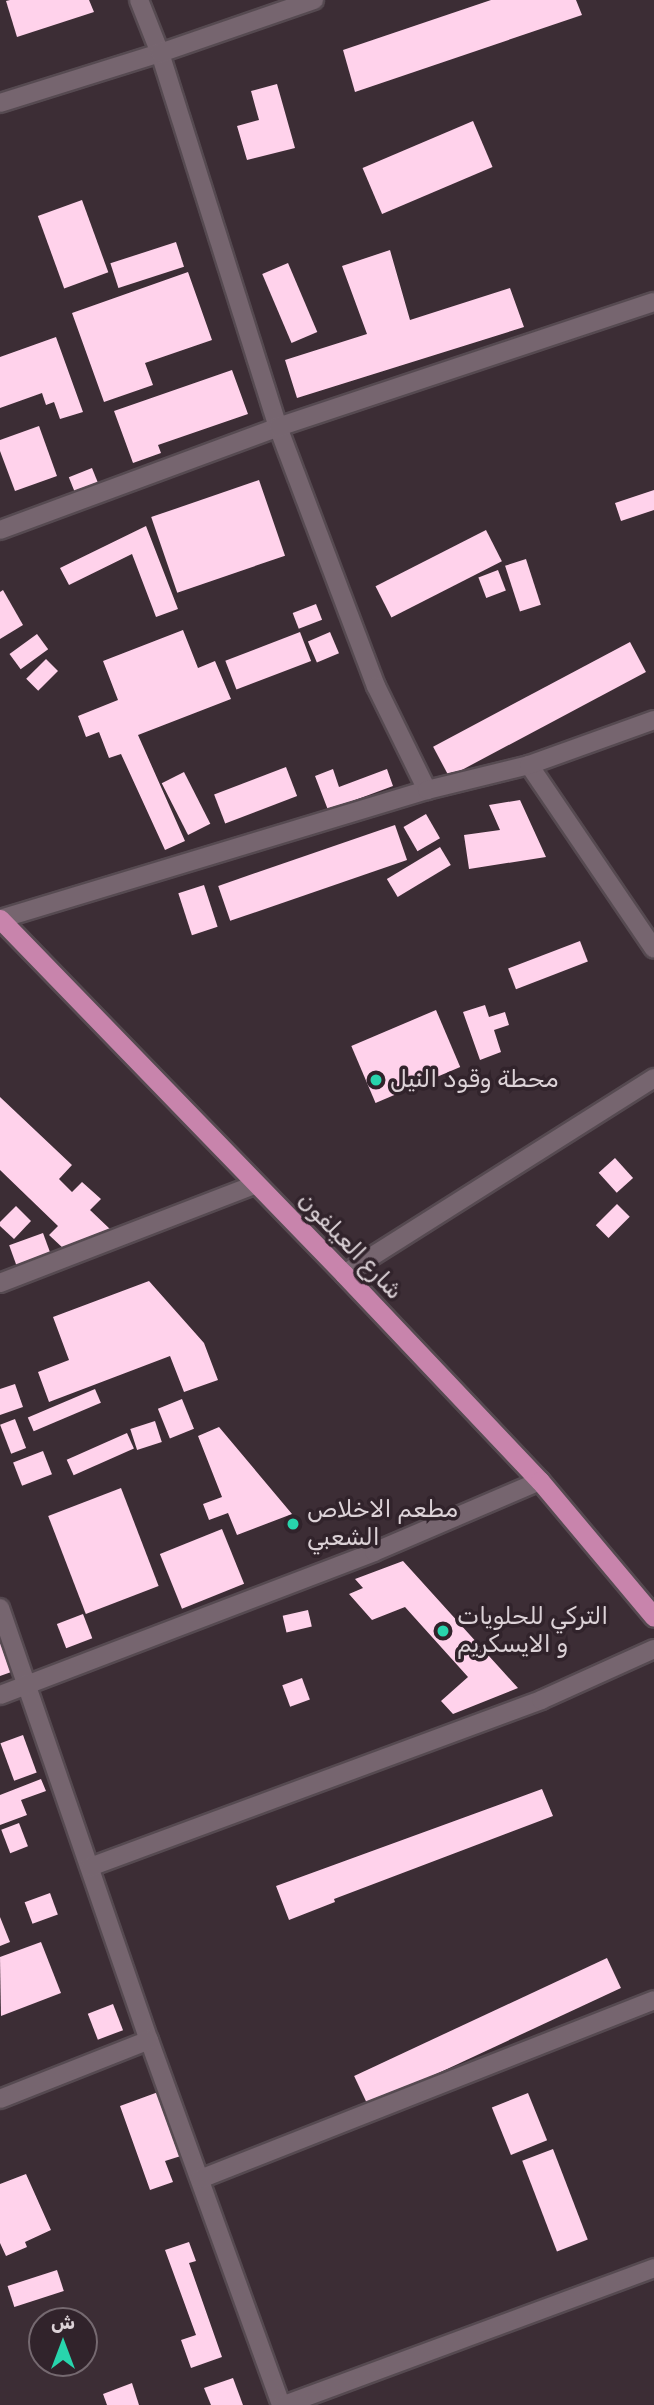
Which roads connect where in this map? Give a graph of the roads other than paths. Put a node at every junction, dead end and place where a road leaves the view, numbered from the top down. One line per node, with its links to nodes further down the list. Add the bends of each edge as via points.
1 (139, 0): 3 (street)
2 (314, 0): 3 (street)
3 (160, 53): 4 (street); 6 (street)
4 (0, 103)
5 (654, 302): 6 (street)
6 (278, 427): 7 (street); 10 (street, via 376,686)
7 (0, 530)
8 (654, 720): 9 (street)
9 (528, 765): 10 (street); 12 (street)
10 (427, 790): 11 (street)
11 (0, 919): 14 (highway, شارع العيلفون)
12 (654, 949)
13 (654, 1078): 15 (street)
14 (256, 1184): 15 (highway, شارع العيلفون); 16 (street)
15 (344, 1274): 17 (highway, شارع العيلفون)
16 (0, 1283)
17 (540, 1481): 19 (highway, شارع العيلفون); 21 (street, via 374,1552)
18 (0, 1608): 21 (street)
19 (654, 1617)
20 (654, 1650): 23 (street, via 541,1700)
21 (27, 1685): 22 (street); 23 (street)
22 (0, 1695)
23 (90, 1867): 25 (street)
24 (654, 2000): 27 (street)
25 (149, 2040): 26 (street); 27 (street)
26 (0, 2099)
27 (200, 2179): 30 (street)
28 (654, 2268): 29 (street)
29 (323, 2399): 30 (street)
30 (282, 2405)

